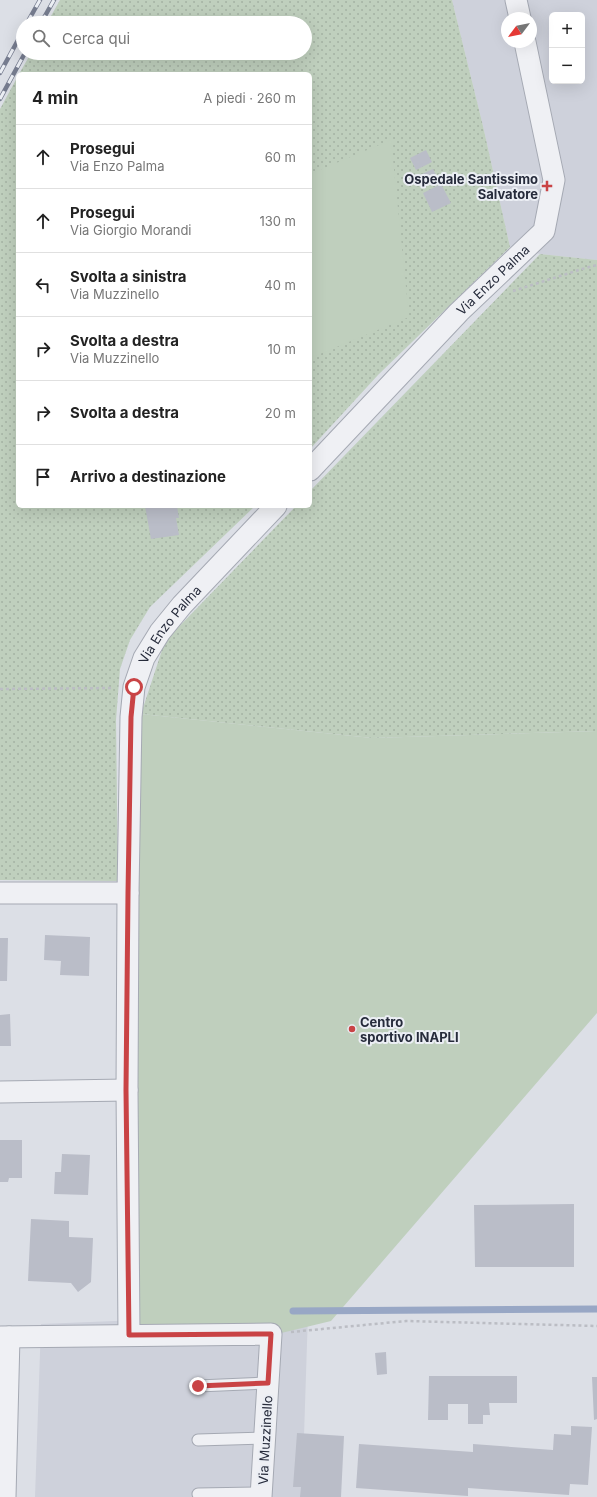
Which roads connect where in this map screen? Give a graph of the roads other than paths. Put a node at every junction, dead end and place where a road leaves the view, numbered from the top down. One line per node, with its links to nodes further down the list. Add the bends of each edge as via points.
1 (516, 0): 2 (street)
2 (519, 12)
3 (526, 48): 4 (street, Via Enzo Palma, via 554,180 544,231 459,312)
4 (312, 468)
5 (274, 508): 7 (street, Via Enzo Palma, via 182,605 160,632 144,658 134,687 131,717)
6 (0, 893): 7 (street)
7 (128, 893): 8 (street, Via Enzo Palma)
8 (126, 1090): 9 (street); 10 (street, Via Enzo Palma)
9 (0, 1092)
10 (129, 1335): 11 (street); 12 (street, Via Muzzinello, via 271,1334)
11 (4, 1337): 18 (street)
12 (268, 1383): 13 (lane); 14 (street, Via Muzzinello)
13 (198, 1386)
14 (265, 1438): 15 (lane); 17 (street, Via Muzzinello)
15 (198, 1440)
16 (198, 1494): 17 (lane)
17 (261, 1495)
18 (5, 1497)

